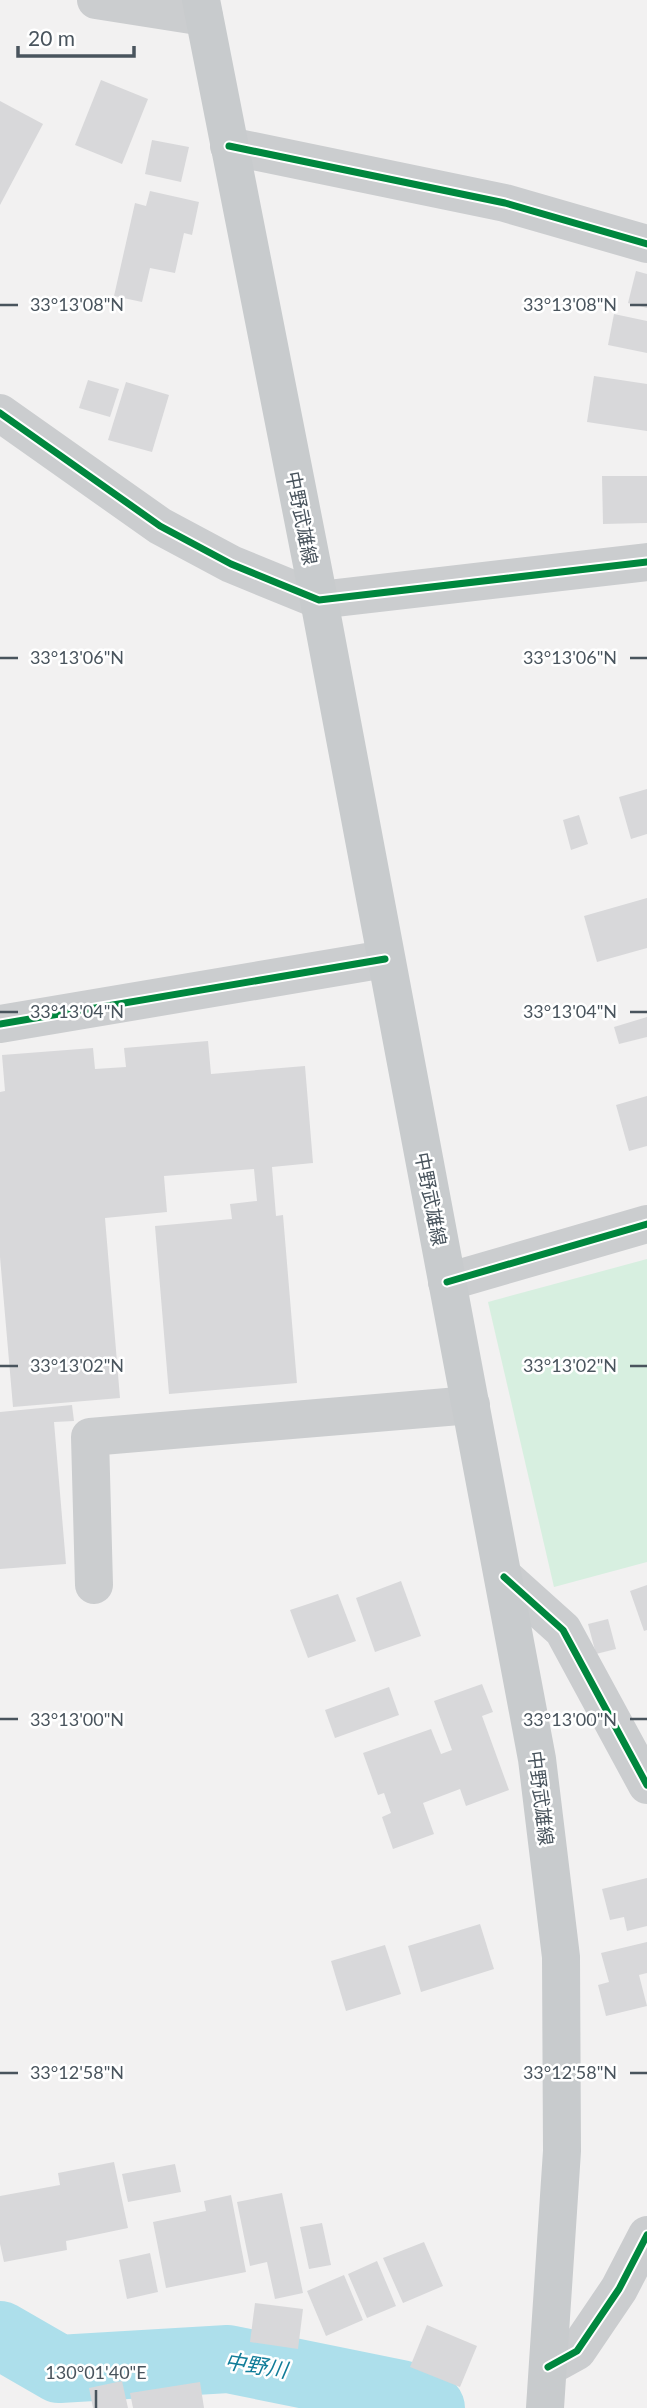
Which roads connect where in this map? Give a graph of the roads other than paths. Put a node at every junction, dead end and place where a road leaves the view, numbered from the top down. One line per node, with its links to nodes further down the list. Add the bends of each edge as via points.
1 (96, 0): 2 (street)
2 (202, 8): 3 (main road, 中野武雄線)
3 (229, 146): 4 (street, via 505,203); 7 (main road, 中野武雄線)
4 (647, 244)
5 (0, 413): 7 (street, via 160,526 231,564)
6 (647, 562): 7 (street)
7 (319, 600): 8 (main road, 中野武雄線)
8 (385, 959): 9 (street); 11 (main road, 中野武雄線)
9 (0, 1024)
10 (647, 1224): 11 (street)
11 (447, 1282): 12 (main road, 中野武雄線)
12 (471, 1405): 13 (main road, 中野武雄線); 14 (street, via 90,1437)
13 (504, 1577): 15 (street, via 563,1630); 17 (main road, 中野武雄線, via 537,1759 561,1957 562,2151)
14 (94, 1586)
15 (647, 1785)
16 (647, 2235): 17 (street, via 620,2289 577,2351)
17 (548, 2367): 18 (main road, 中野武雄線)
18 (545, 2408)

